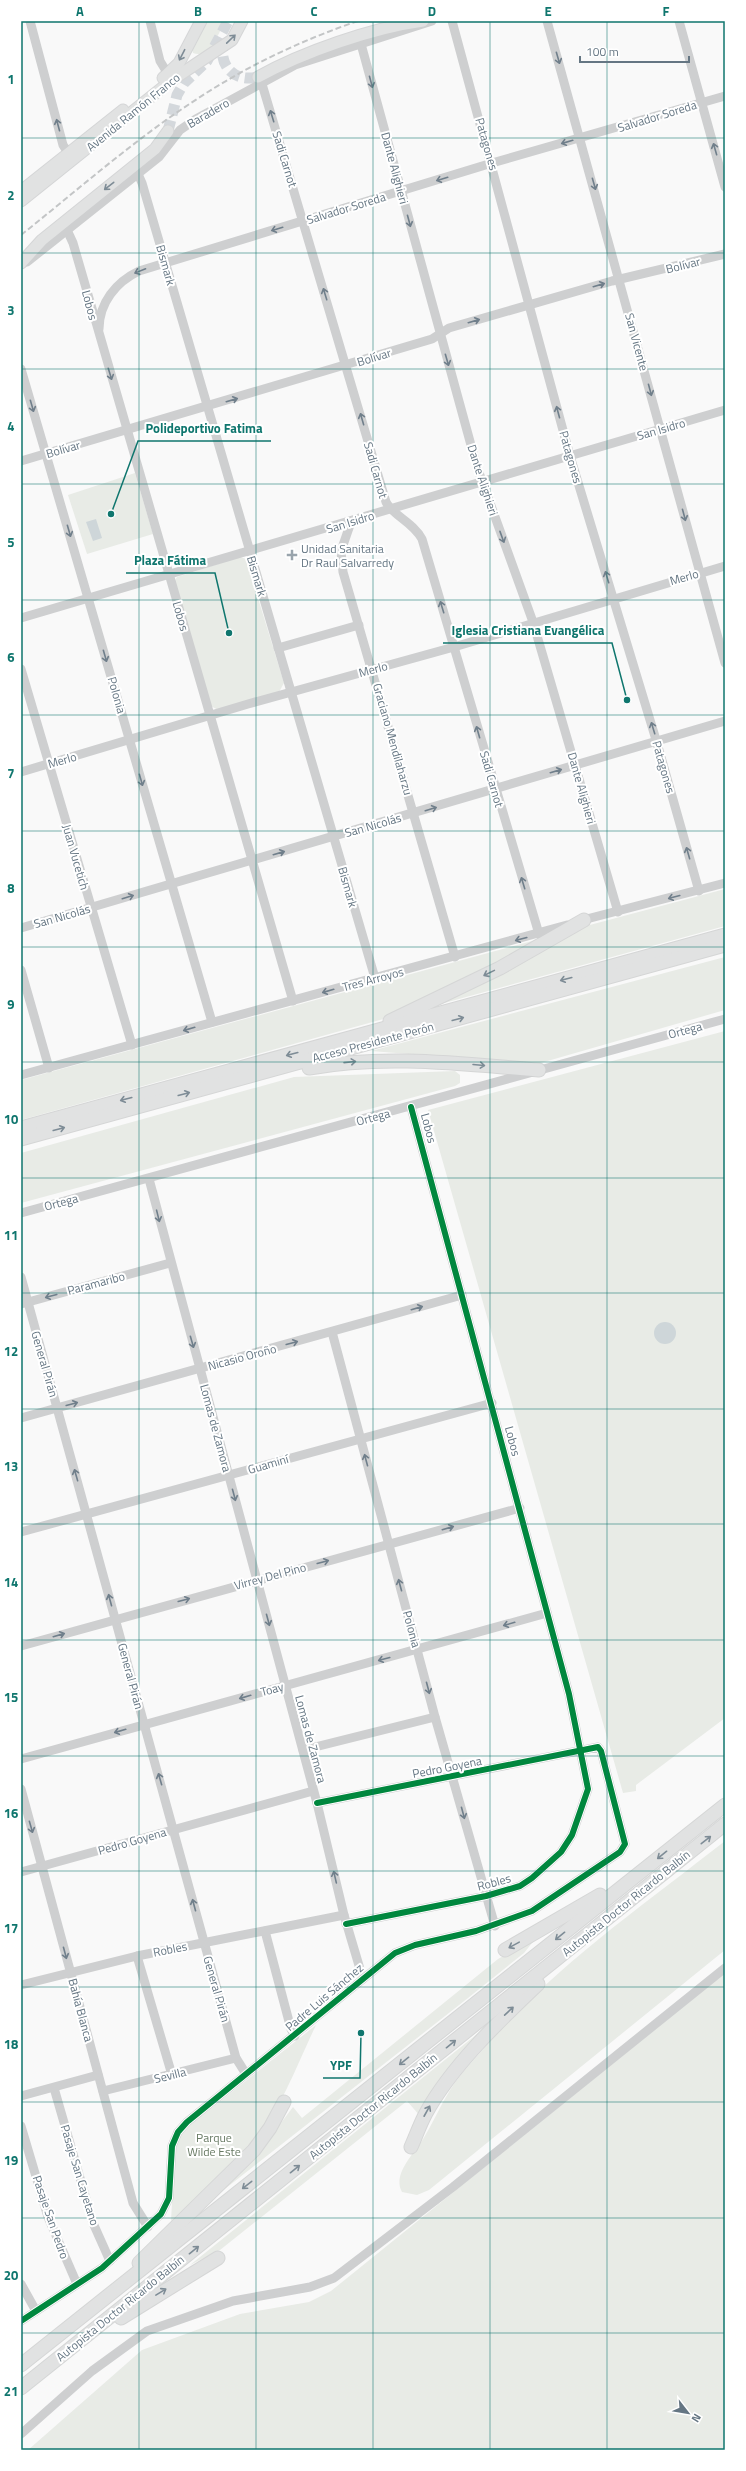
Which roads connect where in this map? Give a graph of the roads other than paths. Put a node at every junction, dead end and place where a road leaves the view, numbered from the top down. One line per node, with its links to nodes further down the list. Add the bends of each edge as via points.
1 (30, 21): 17 (street, one-way to 1, via 63,145)
2 (150, 21): 11 (street, via 160,61)
3 (201, 21): 11 (main road, Avenida Ramón Franco, one-way to 11)
4 (242, 21): 11 (main road, Avenida Ramón Franco, one-way to 4, via 232,40)
5 (423, 21): 12 (main road, via 397,25 301,55)
6 (432, 21): 10 (street, Baradero)
7 (452, 21): 18 (street, Patagones)
8 (547, 21): 16 (street, San Vicente, one-way to 16)
9 (679, 21): 14 (street)
10 (361, 44): 12 (street, Baradero, via 295,65); 22 (street, Dante Alighieri, one-way to 22)
11 (170, 77): 17 (main road, Avenida Ramón Franco)
12 (260, 81): 19 (street, Baradero, via 184,126 159,157); 24 (street, Sadi Carnot, one-way to 12)
13 (725, 96): 14 (street, Salvador Soreda)
14 (701, 102): 16 (street, Salvador Soreda); 20 (street, one-way to 14)
15 (168, 131): 27 (main road, one-way to 27, via 156,149 42,240)
16 (581, 138): 18 (street, Salvador Soreda, one-way to 18); 30 (street, San Vicente, one-way to 30)
17 (71, 157): 21 (main road, Avenida Ramón Franco); 23 (main road, Avenida Ramón Franco)
18 (492, 163): 22 (street, Salvador Soreda, one-way to 22); 31 (street, Patagones)
19 (138, 174): 25 (street, Baradero); 28 (street, Bismark)
20 (725, 187)
21 (21, 191)
22 (401, 191): 24 (street, Salvador Soreda); 34 (street, Dante Alighieri, one-way to 34)
23 (21, 201)
24 (303, 221): 28 (street, Salvador Soreda, one-way to 28); 36 (street, Sadi Carnot, one-way to 24)
25 (67, 230): 29 (street, Baradero); 32 (street, Lobos, via 73,242)
26 (725, 254): 30 (street, Bolívar)
27 (21, 263)
28 (165, 263): 33 (street, Salvador Soreda, one-way to 33, via 139,271 121,282 111,293); 38 (street, Bismark)
29 (21, 266)
30 (620, 280): 31 (street, Bolívar, one-way to 30); 40 (street, San Vicente, one-way to 40)
31 (530, 305): 34 (street, Bolívar, one-way to 31, via 449,328); 43 (street, Patagones, one-way to 31)
32 (91, 309): 33 (street); 35 (street, Lobos)
33 (102, 311): 35 (street, Salvador Soreda)
34 (440, 334): 36 (street, Bolívar, via 432,339); 45 (street, Dante Alighieri, one-way to 45)
35 (99, 337): 41 (street, Lobos, one-way to 41)
36 (346, 366): 38 (street, Bolívar, one-way to 36); 46 (street, Sadi Carnot, one-way to 36)
37 (21, 369): 42 (street, Polonia, one-way to 42)
38 (207, 407): 41 (street, Bolívar); 48 (street, Bismark)
39 (725, 410): 40 (street, San Isidro)
40 (660, 429): 43 (street, San Isidro); 50 (street, San Vicente, one-way to 50)
41 (127, 430): 42 (street, Bolívar); 51 (street, Lobos)
42 (46, 454): 44 (street, Bolívar); 53 (street, Polonia, one-way to 53)
43 (570, 456): 45 (street, San Isidro); 52 (street, Patagones, one-way to 43)
44 (21, 461)
45 (482, 481): 46 (street, San Isidro); 55 (street, Dante Alighieri, one-way to 55)
46 (390, 509): 47 (street, San Isidro); 57 (street, Sadi Carnot, one-way to 46, via 422,539 407,521)
47 (350, 522): 48 (street, San Isidro); 56 (street, Graciano Mendilaharzu, via 341,561)
48 (250, 551): 51 (street, San Isidro); 58 (street, Bismark)
49 (725, 566): 50 (street, Merlo)
50 (700, 573): 52 (street, Merlo); 59 (street, San Vicente)
51 (169, 574): 53 (street, San Isidro); 63 (street, Lobos)
52 (614, 597): 55 (street, Merlo); 66 (street, Patagones, one-way to 52)
53 (88, 599): 54 (street, San Isidro); 65 (street, Polonia, one-way to 65)
54 (21, 618)
55 (533, 622): 57 (street, Merlo); 68 (street, Dante Alighieri)
56 (359, 625): 58 (street); 60 (street, Graciano Mendilaharzu)
57 (454, 647): 60 (street, Merlo); 70 (street, Sadi Carnot, one-way to 57)
58 (278, 648): 62 (street, Bismark)
59 (725, 663)
60 (372, 668): 62 (street, Merlo); 71 (street, Graciano Mendilaharzu)
61 (21, 669): 67 (street, Juan Vucetich)
62 (291, 692): 63 (street, Merlo); 72 (street, Bismark)
63 (209, 715): 65 (street, Merlo); 73 (street, Lobos)
64 (725, 722): 66 (street, San Nicolás)
65 (130, 740): 67 (street, Merlo); 75 (street, Polonia, one-way to 75)
66 (657, 743): 68 (street, San Nicolás); 76 (street, Patagones, one-way to 66)
67 (48, 764): 69 (street, Merlo); 77 (street, Juan Vucetich)
68 (575, 765): 70 (street, San Nicolás, one-way to 68); 78 (street, Dante Alighieri)
69 (21, 772)
70 (494, 789): 71 (street, San Nicolás, one-way to 70); 81 (street, Sadi Carnot, one-way to 70)
71 (414, 814): 72 (street, San Nicolás); 84 (street, Graciano Mendilaharzu)
72 (333, 837): 73 (street, San Nicolás, one-way to 72); 86 (street, Bismark)
73 (253, 860): 75 (street, San Nicolás); 87 (street, Lobos)
74 (725, 883): 76 (street, Tres Arroyos)
75 (170, 884): 77 (street, San Nicolás, one-way to 75); 89 (street, Polonia)
76 (699, 891): 78 (street, Tres Arroyos, one-way to 78)
77 (90, 908): 80 (street, San Nicolás); 90 (street, Juan Vucetich)
78 (618, 912): 79 (street, Tres Arroyos)
79 (584, 920): 81 (street, Tres Arroyos); 91 (highway, one-way to 91, via 500,968 396,1019)
80 (21, 928)
81 (539, 934): 84 (street, Tres Arroyos, one-way to 84)
82 (725, 936): 91 (highway, Acceso Presidente Perón, one-way to 91)
83 (725, 945): 95 (highway, Acceso Presidente Perón, one-way to 83)
84 (455, 957): 86 (street, Tres Arroyos)
85 (21, 970): 92 (street)
86 (375, 978): 87 (street, Tres Arroyos, one-way to 87)
87 (293, 1002): 89 (street, Tres Arroyos)
88 (725, 1019): 93 (street, Ortega)
89 (212, 1022): 90 (street, Tres Arroyos, one-way to 90)
90 (132, 1045): 92 (street, Tres Arroyos)
91 (315, 1048): 97 (highway, Acceso Presidente Perón, one-way to 97)
92 (49, 1068): 94 (street, Tres Arroyos)
93 (539, 1070): 95 (highway, one-way to 93, via 252,1082 326,1065 388,1059); 96 (street, Ortega)
94 (21, 1075)
95 (229, 1082): 98 (highway, Acceso Presidente Perón, one-way to 95)
96 (411, 1107): 99 (street, Ortega); 103 (street, Lobos)
97 (21, 1128)
98 (21, 1139)
99 (149, 1179): 100 (street, Ortega); 101 (street, Lomas de Zamora, one-way to 101)
100 (21, 1213)
101 (170, 1263): 104 (street, Paramaribo, one-way to 104); 106 (street, Lomas de Zamora, one-way to 106)
102 (21, 1277): 104 (street, General Pirán)
103 (462, 1296): 105 (street, Nicasio Oroño, one-way to 103); 107 (street, Lobos)
104 (24, 1303): 108 (street, General Pirán)
105 (332, 1332): 106 (street, Nicasio Oroño, one-way to 105); 110 (street, Polonia)
106 (199, 1368): 108 (street, Nicasio Oroño, one-way to 106); 111 (street, Lomas de Zamora)
107 (492, 1403): 110 (street, Guaminí); 112 (street, Lobos)
108 (57, 1408): 109 (street, Nicasio Oroño); 113 (street, General Pirán, one-way to 108)
109 (21, 1418)
110 (360, 1438): 111 (street, Guaminí); 115 (street, Polonia, one-way to 110)
111 (228, 1475): 113 (street, Guaminí); 116 (street, Lomas de Zamora, one-way to 116)
112 (520, 1508): 115 (street, Virrey Del Pino, one-way to 112); 117 (street, Lobos)
113 (86, 1514): 114 (street, Guaminí); 118 (street, General Pirán, one-way to 113)
114 (21, 1532)
115 (390, 1544): 116 (street, Virrey Del Pino, one-way to 115); 120 (street, Polonia, one-way to 115)
116 (257, 1580): 118 (street, Virrey Del Pino, one-way to 116); 121 (street, Lomas de Zamora, one-way to 121)
117 (547, 1613): 120 (street, Toay, one-way to 120); 125 (street, Lobos)
118 (116, 1619): 119 (street, Virrey Del Pino, one-way to 118); 123 (street, General Pirán)
119 (21, 1646)
120 (418, 1650): 121 (street, Toay, one-way to 121); 122 (street, Polonia, one-way to 122)
121 (285, 1686): 123 (street, Toay, one-way to 123); 124 (street, Lomas de Zamora)
122 (435, 1717): 124 (street); 127 (street, Polonia)
123 (145, 1724): 126 (street, Toay, one-way to 126); 134 (street, General Pirán, one-way to 123)
124 (303, 1750): 130 (street, Lomas de Zamora)
125 (581, 1750): 127 (street, Pedro Goyena); 128 (street, Lobos); 141 (street, Padre Luis Sánchez, via 596,1747 601,1750 625,1847 539,1907)
126 (21, 1759)
127 (453, 1777): 131 (street, Pedro Goyena); 138 (street, Polonia, one-way to 138)
128 (588, 1782): 138 (street, Robles, via 575,1828 561,1852 524,1884)
129 (21, 1790): 135 (street, Bahía Blanca, one-way to 135)
130 (313, 1791): 131 (street, Lomas de Zamora); 134 (street, Pedro Goyena)
131 (317, 1804): 140 (street, Lomas de Zamora, one-way to 131)
132 (725, 1805): 137 (highway, Autopista Doctor Ricardo Balbín, one-way to 137)
133 (725, 1824): 139 (highway, Autopista Doctor Ricardo Balbín, one-way to 133)
134 (174, 1829): 135 (street, Pedro Goyena); 143 (street, General Pirán, one-way to 134)
135 (42, 1866): 136 (street, Pedro Goyena); 147 (street, Bahía Blanca, one-way to 147)
136 (21, 1872)
137 (622, 1887): 144 (highway, one-way to 144, via 602,1894); 166 (highway, Autopista Doctor Ricardo Balbín, one-way to 166)
138 (486, 1896): 140 (street, Robles); 141 (street, Polonia)
139 (619, 1908): 160 (highway, one-way to 139, via 432,2104 471,2053 503,2017); 169 (highway, Autopista Doctor Ricardo Balbín, one-way to 139)
140 (345, 1920): 142 (street, Robles); 148 (street, Lomas de Zamora)
141 (495, 1926): 148 (street, Padre Luis Sánchez, via 402,1949 387,1958)
142 (265, 1931): 143 (street, Robles); 150 (street)
143 (204, 1943): 145 (street, Robles); 151 (street, General Pirán)
144 (505, 1950)
145 (137, 1956): 147 (street, Robles); 154 (street)
146 (725, 1968): 172 (street, via 441,2197 334,2278 310,2287 233,2301 146,2331 92,2371)
147 (70, 1971): 149 (street, Robles); 153 (street, Bahía Blanca)
148 (363, 1979): 150 (street, Padre Luis Sánchez)
149 (21, 1985)
150 (295, 2036): 152 (street, Padre Luis Sánchez)
151 (236, 2058): 152 (street, General Pirán); 154 (street, Sevilla)
152 (246, 2074): 161 (street, Padre Luis Sánchez, via 178,2132 171,2151 167,2204)
153 (98, 2075): 155 (street); 156 (street, Bahía Blanca)
154 (172, 2075): 156 (street, Sevilla)
155 (54, 2088): 157 (street); 163 (street, Pasaje San Cayetano, via 93,2223)
156 (103, 2091): 161 (street, Bahía Blanca, via 135,2209)
157 (21, 2096)
158 (284, 2102): 166 (highway, via 254,2150 146,2255)
159 (21, 2126): 165 (street, Pasaje San Pedro, via 48,2217)
160 (412, 2147)
161 (148, 2227): 163 (street, Padre Luis Sánchez)
162 (218, 2258): 169 (highway, one-way to 162, via 83,2345 134,2309)
163 (110, 2261): 165 (street, Padre Luis Sánchez)
164 (21, 2284): 167 (street)
165 (77, 2284): 167 (street, Padre Luis Sánchez)
166 (123, 2284): 170 (highway, Autopista Doctor Ricardo Balbín)
167 (36, 2311): 168 (street, Padre Luis Sánchez)
168 (21, 2322)
169 (57, 2358): 171 (highway, Autopista Doctor Ricardo Balbín)
170 (21, 2365)
171 (21, 2388)
172 (21, 2434)

